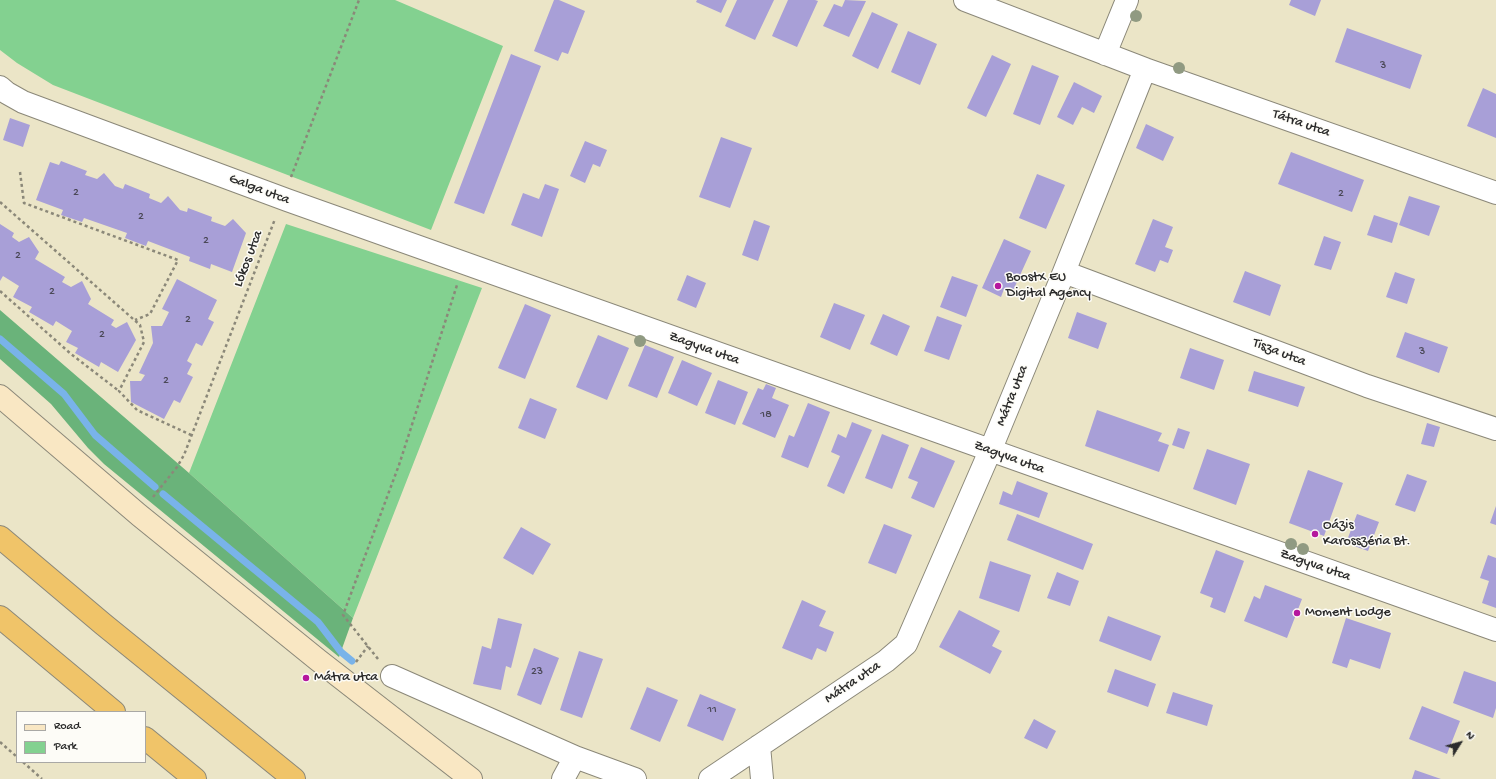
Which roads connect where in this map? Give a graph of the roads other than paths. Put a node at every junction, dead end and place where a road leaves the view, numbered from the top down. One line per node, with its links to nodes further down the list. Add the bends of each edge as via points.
1 (964, 0): 3 (street, Tátra utca)
2 (1126, 0): 3 (street)
3 (1106, 54): 4 (street, Tátra utca)
4 (1145, 69): 6 (street, Tátra utca); 7 (street, Mátra utca)
5 (0, 87): 8 (street, Galga utca, via 23,102 283,199)
6 (1496, 192)
7 (1064, 272): 10 (street, Tisza utca, via 1367,386); 11 (street, Mátra utca)
8 (523, 284): 11 (street, Zagyva utca)
9 (0, 396): 22 (street, via 139,515 318,660)
10 (1496, 429)
11 (990, 451): 14 (street, Zagyva utca); 18 (street, Mátra utca, via 906,644 886,661)
12 (0, 537): 21 (highway)
13 (0, 617): 16 (highway)
14 (1496, 630)
15 (392, 676): 19 (street)
16 (113, 711)
17 (146, 739): 20 (highway)
18 (759, 746): 25 (street, Mátra utca); 26 (street)
19 (574, 757): 23 (street); 24 (street)
20 (194, 779)
21 (294, 779)
22 (471, 779)
23 (563, 779)
24 (635, 779)
25 (710, 779)
26 (762, 779)

